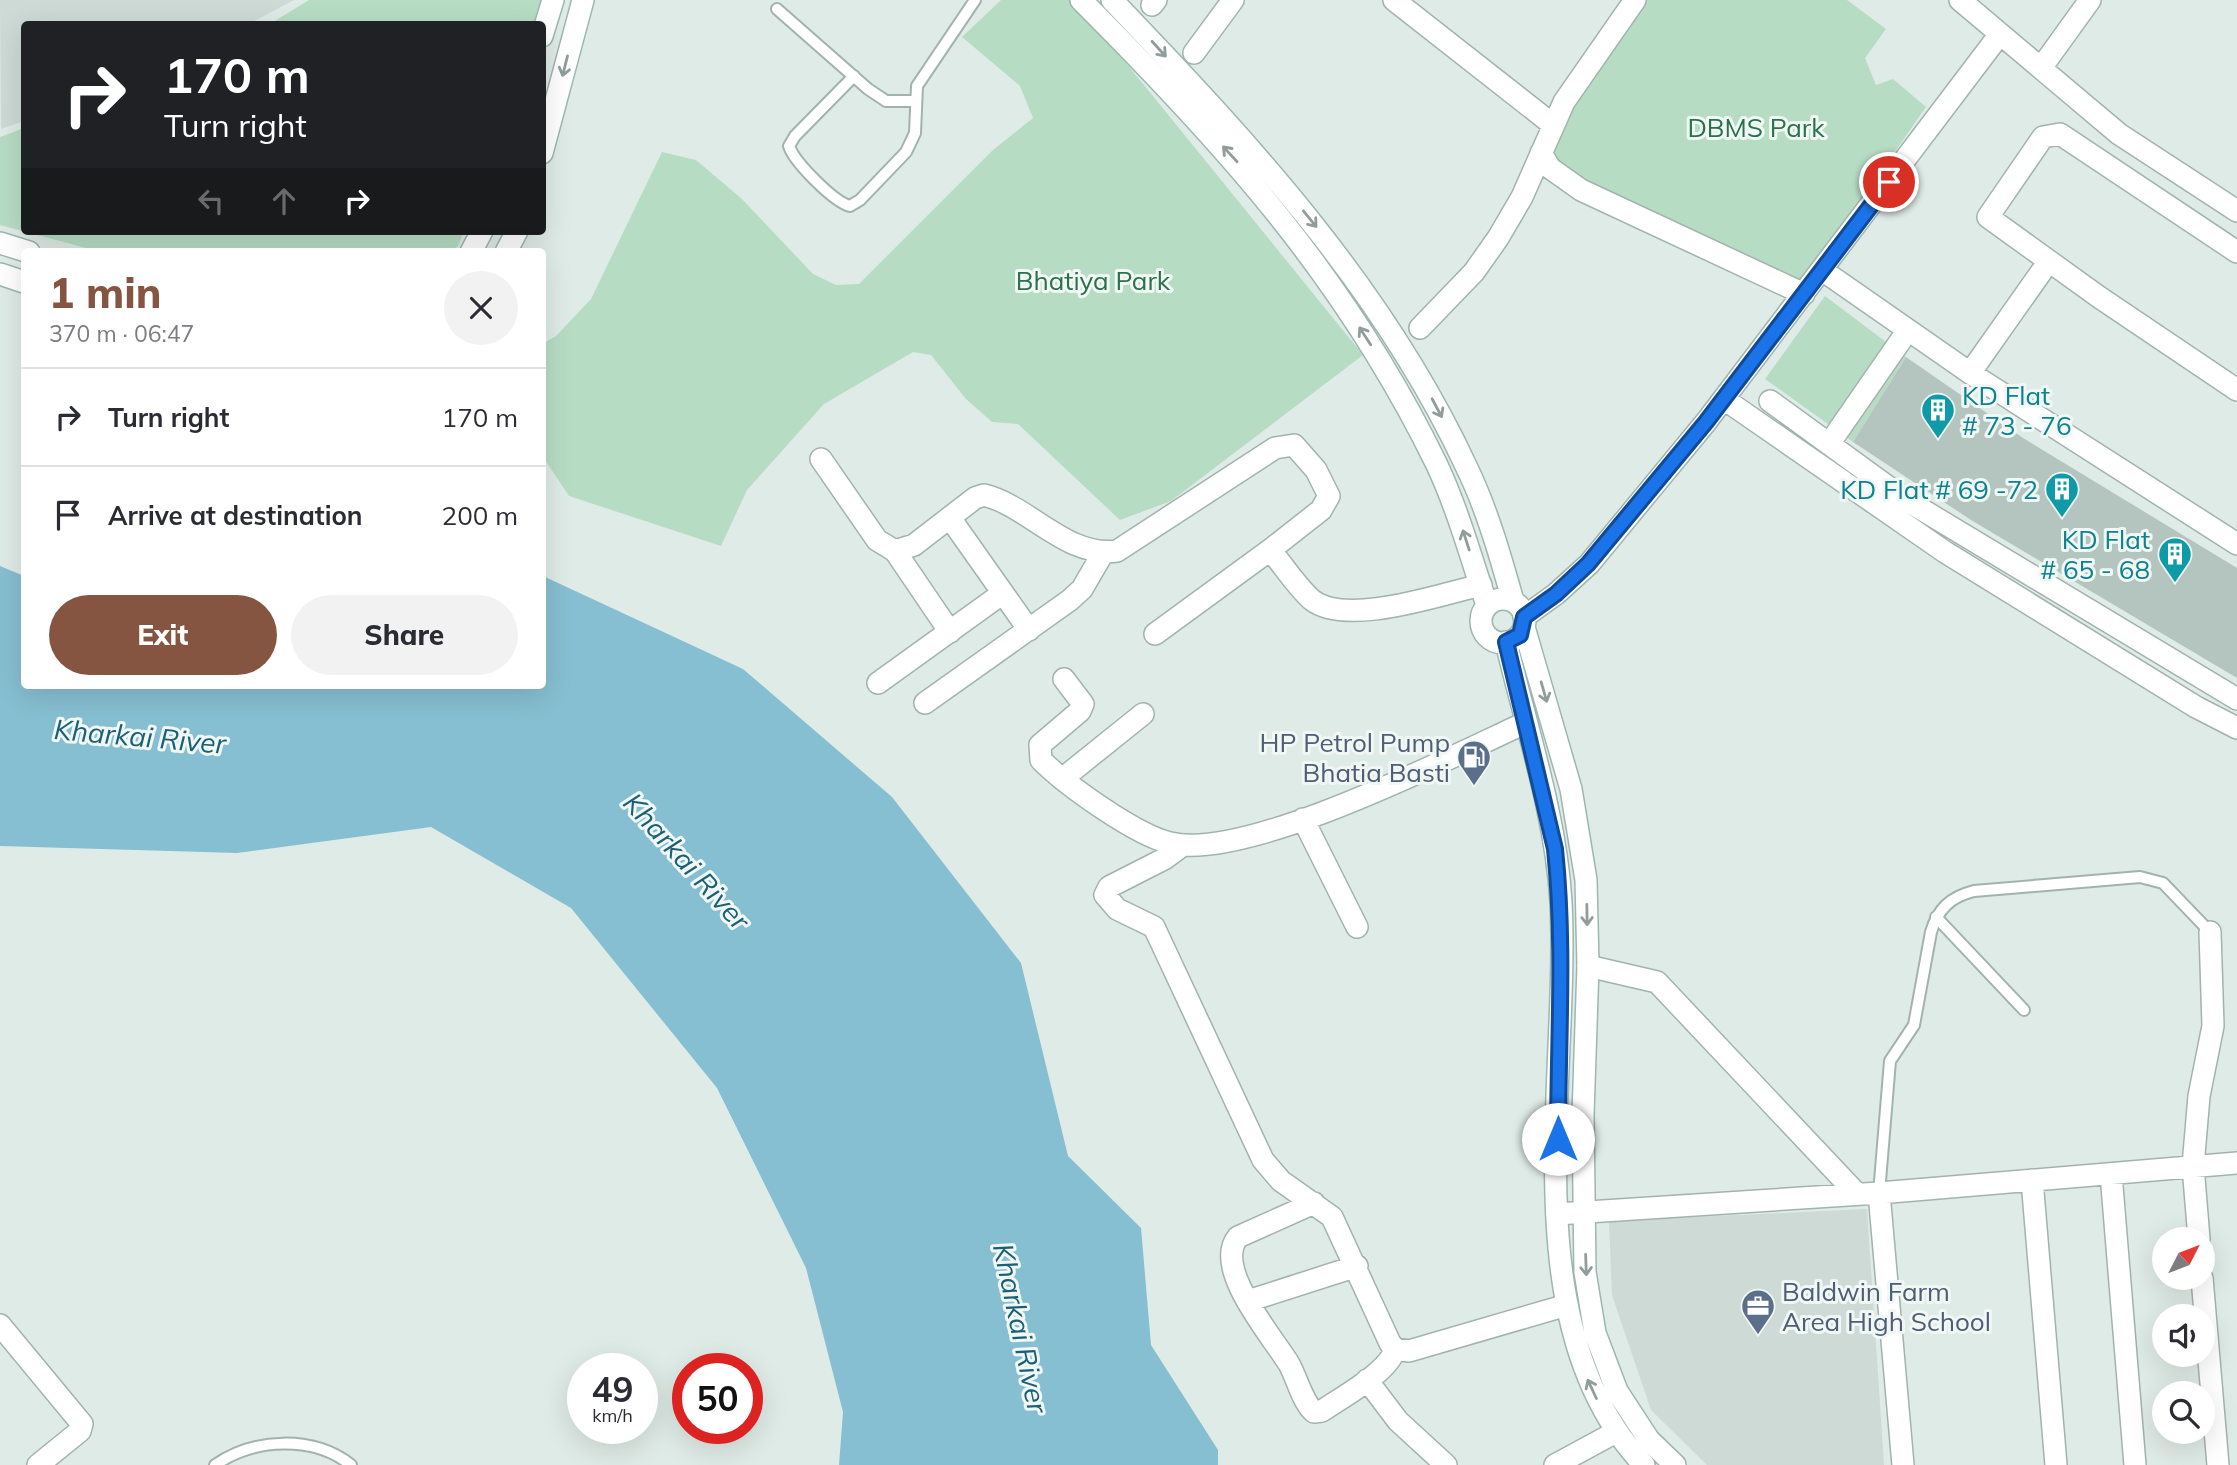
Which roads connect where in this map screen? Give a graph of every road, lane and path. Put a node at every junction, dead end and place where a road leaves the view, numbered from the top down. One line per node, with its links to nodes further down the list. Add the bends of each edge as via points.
1 (553, 0): 12 (street)
2 (583, 0): 19 (street, one-way to 19)
3 (975, 0): 17 (lane, via 924,73)
4 (1081, 0): 44 (street, one-way to 4, via 1438,467 1379,358 1329,280 1236,160)
5 (1112, 0): 45 (street, one-way to 45, via 1315,225 1386,325 1467,467)
6 (1233, 0): 14 (street)
7 (1394, 0): 18 (street)
8 (1635, 0): 18 (street)
9 (1960, 0): 13 (street)
10 (2090, 0): 15 (street)
11 (777, 9): 16 (lane)
12 (546, 23)
13 (2000, 34): 15 (street); 26 (street)
14 (1194, 52)
15 (2040, 68): 21 (street, via 2119,134)
16 (854, 76): 17 (lane, via 886,101); 17 (lane, via 789,146 797,161 845,205 860,200 906,152 915,133)
17 (915, 101)
18 (1552, 124): 20 (street)
19 (546, 138)
20 (1541, 153): 29 (street, via 1550,168 1581,191); 30 (street, via 1522,197 1475,272)
21 (2237, 211)
22 (0, 243): 23 (street)
23 (21, 250)
24 (2237, 253): 25 (street, via 2060,134 2043,137 1988,217)
25 (2049, 261): 32 (street); 33 (street)
26 (1822, 270): 29 (street); 31 (street)
27 (0, 274): 28 (street)
28 (21, 281)
29 (1804, 294): 34 (street)
30 (1420, 328)
31 (1908, 330): 32 (street); 36 (street)
32 (1970, 373): 39 (street)
33 (2237, 390)
34 (1724, 399): 45 (street, via 1588,564 1556,594); 56 (street, via 1945,552)
35 (1770, 401): 36 (street)
36 (1829, 444): 52 (street, via 1906,500)
37 (821, 459): 41 (street, via 877,540)
38 (950, 518): 41 (street, via 914,545); 42 (street, via 984,495); 43 (street)
39 (2237, 544)
40 (1270, 550): 42 (street, via 1321,510 1329,496 1316,470 1294,445 1275,448 1117,551); 44 (street, via 1313,600 1331,608 1380,608); 48 (street)
41 (895, 551): 47 (street)
42 (1102, 553): 46 (street, via 1082,589)
43 (1003, 593): 46 (street); 47 (street)
44 (1484, 595): 45 (street, via 1504,598); 49 (street, via 1483,630)
45 (1520, 615): 49 (street, via 1520,635); 63 (street, one-way to 63, via 1571,789 1586,880)
46 (1028, 630): 53 (street)
47 (950, 632): 51 (street)
48 (1155, 634)
49 (1506, 642): 55 (street)
50 (1064, 679): 57 (street, via 1083,704 1047,736 1039,754)
51 (878, 683)
52 (2237, 699)
53 (925, 703)
54 (1143, 714): 57 (street)
55 (1525, 723): 58 (street); 73 (street, via 1555,849 1560,902)
56 (2237, 728)
57 (1062, 779): 59 (street, via 1152,837)
58 (1303, 820): 59 (street, via 1229,840); 61 (street)
59 (1183, 845): 71 (street, via 1109,887 1105,895 1116,909 1153,927 1263,1160 1281,1181)
60 (1936, 917): 62 (lane, via 1951,900 1973,891 2140,877 2163,883); 64 (lane); 69 (lane, via 1914,1026 1890,1061)
61 (1357, 927)
62 (2210, 932): 66 (street, via 2213,1026 2199,1096)
63 (1588, 965): 70 (street, via 1657,982); 72 (street)
64 (2024, 1010)
65 (2237, 1163): 66 (street)
66 (2193, 1167): 67 (street); 74 (street)
67 (2111, 1174): 68 (street); 92 (street)
68 (2032, 1180): 69 (street); 91 (street)
69 (1878, 1193): 70 (street); 90 (street)
70 (1857, 1194): 72 (street)
71 (1314, 1203): 75 (street, via 1338,1225); 77 (street, via 1233,1242 1235,1277)
72 (1584, 1213): 73 (street); 89 (street, one-way to 89, via 1585,1272 1595,1332 1617,1391 1649,1440)
73 (1557, 1214): 78 (street)
74 (2198, 1227)
75 (1357, 1266): 77 (street); 80 (street)
76 (2204, 1290): 93 (street)
77 (1248, 1301): 81 (street, via 1288,1362 1311,1410 1322,1411)
78 (1567, 1305): 80 (street, via 1409,1352); 82 (street, one-way to 78, via 1586,1377)
79 (0, 1325): 83 (street, via 82,1424 80,1431)
80 (1395, 1349): 81 (street, via 1388,1363)
81 (1367, 1380): 86 (street, via 1404,1428)
82 (1616, 1432): 87 (street); 88 (street)
83 (38, 1465)
84 (215, 1465): 85 (lane, via 239,1450 261,1445 326,1448)
85 (351, 1465)
86 (1446, 1465)
87 (1555, 1465)
88 (1644, 1465)
89 (1675, 1465)
90 (1903, 1465)
91 (2056, 1465)
92 (2135, 1465)
93 (2218, 1465)

